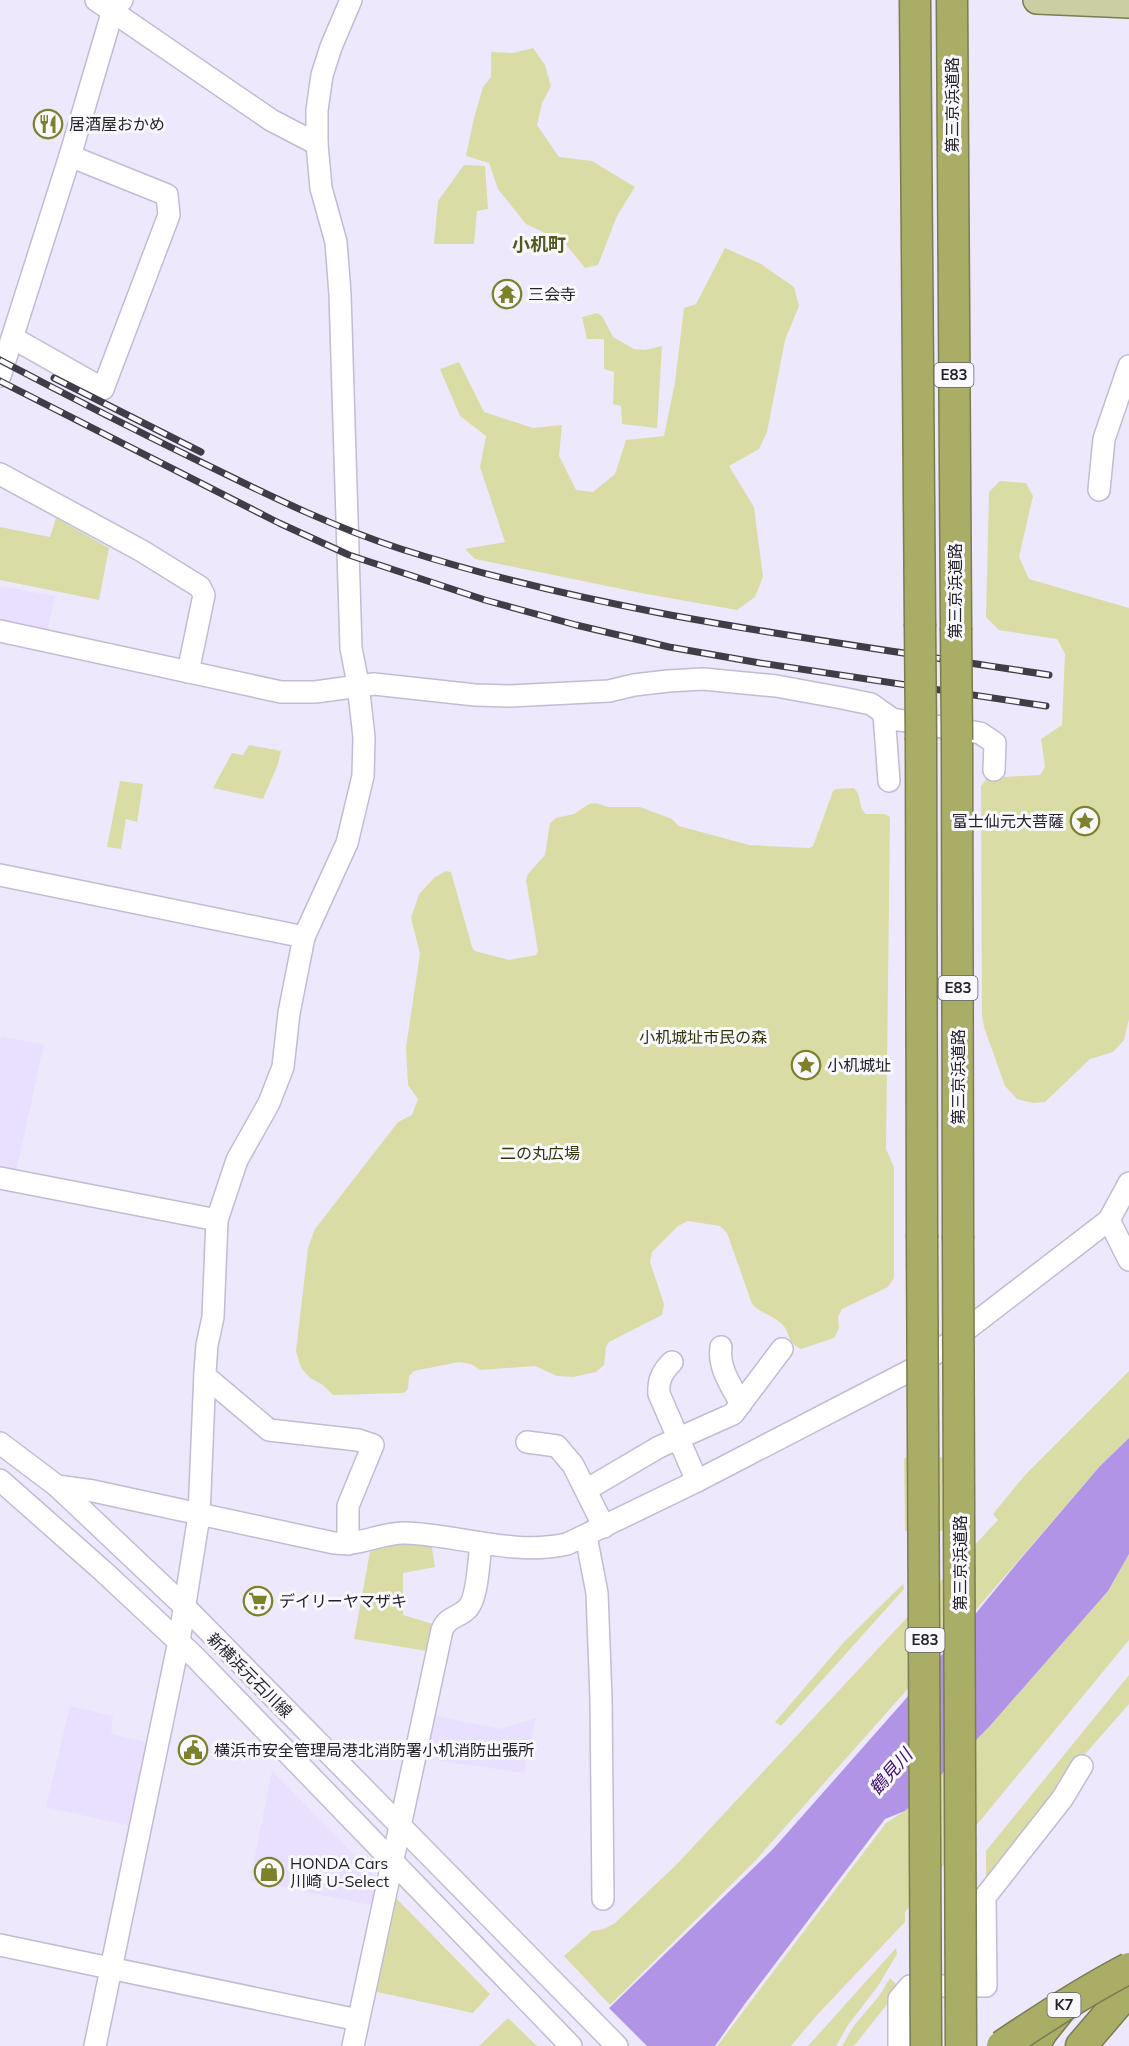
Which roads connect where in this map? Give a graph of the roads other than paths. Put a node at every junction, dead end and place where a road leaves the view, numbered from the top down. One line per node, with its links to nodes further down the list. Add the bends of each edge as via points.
1 (351, 0): 7 (street, via 322,75)
2 (915, 0): 63 (highway, E83, bridge)
3 (952, 0): 64 (highway, 第三京浜道路 / E83, bridge)
4 (1037, 0): 6 (main road)
5 (111, 3): 7 (street, via 270,120); 8 (street)
6 (1129, 5)
7 (317, 144): 16 (street, via 321,188 337,252 351,648)
8 (70, 156): 9 (street); 9 (street, via 167,195 169,215 103,389)
9 (13, 338): 11 (street)
10 (1129, 366): 13 (street, via 1104,439)
11 (0, 376)
12 (0, 474): 15 (street, via 200,587 204,595)
13 (1100, 490)
14 (0, 632): 15 (street)
15 (188, 672): 16 (street, via 281,692 315,692)
16 (358, 684): 17 (street, via 510,696 609,691 703,679 810,692 870,704); 21 (street, via 364,736 363,776 347,843)
17 (884, 714): 18 (street, via 892,719 980,733 995,742); 19 (street)
18 (994, 770)
19 (889, 781)
20 (0, 875): 21 (street)
21 (304, 937): 25 (street, via 283,1067 269,1103 237,1160)
22 (0, 1178): 25 (street)
23 (1129, 1183): 24 (street)
24 (1119, 1208): 26 (street); 35 (street, via 919,1366)
25 (217, 1220): 30 (street, via 213,1317)
26 (1129, 1260)
27 (722, 1347): 31 (street, via 721,1364)
28 (782, 1349): 31 (street)
29 (672, 1362): 32 (street, via 658,1382)
30 (205, 1376): 39 (street); 42 (street, via 269,1430 373,1445 348,1506)
31 (741, 1404): 32 (street, via 733,1414)
32 (677, 1438): 35 (street); 38 (street)
33 (527, 1442): 38 (street, via 557,1446)
34 (0, 1443): 36 (street, 新横浜元石川線)
35 (697, 1481): 40 (street)
36 (57, 1486): 39 (street); 43 (street, 新横浜元石川線)
37 (1, 1488): 44 (street, 新横浜元石川線)
38 (586, 1490): 40 (street)
39 (199, 1516): 42 (street); 43 (street)
40 (595, 1531): 41 (street, via 567,1545 550,1548); 48 (street)
41 (481, 1543): 42 (street, via 404,1533); 46 (street, via 473,1599 442,1630)
42 (348, 1544)
43 (185, 1608): 44 (street); 46 (street, 新横浜元石川線)
44 (179, 1641): 47 (street, 新横浜元石川線); 51 (street)
45 (1082, 1766): 62 (street, via 1062,1799 985,1897 986,1986 910,1986 899,1999)
46 (400, 1827): 47 (street); 61 (street, 新横浜元石川線)
47 (393, 1863): 57 (street); 60 (street, 新横浜元石川線)
48 (603, 1899)
49 (0, 1945): 51 (street)
50 (1129, 1959): 67 (highway, via 1074,1995)
51 (111, 1967): 57 (street); 58 (street)
52 (1129, 1968): 65 (highway, K7, bridge)
53 (1129, 1977): 66 (highway, K7)
54 (1129, 1990): 68 (highway)
55 (1129, 2010): 69 (highway)
56 (1129, 2017): 70 (highway)
57 (358, 2020): 59 (street)
58 (95, 2046)
59 (353, 2046)
60 (571, 2046)
61 (617, 2046)
62 (899, 2046)
63 (926, 2046)
64 (961, 2046)
65 (1002, 2046)
66 (1014, 2046)
67 (1034, 2046)
68 (1081, 2046)
69 (1093, 2046)
70 (1099, 2046)

